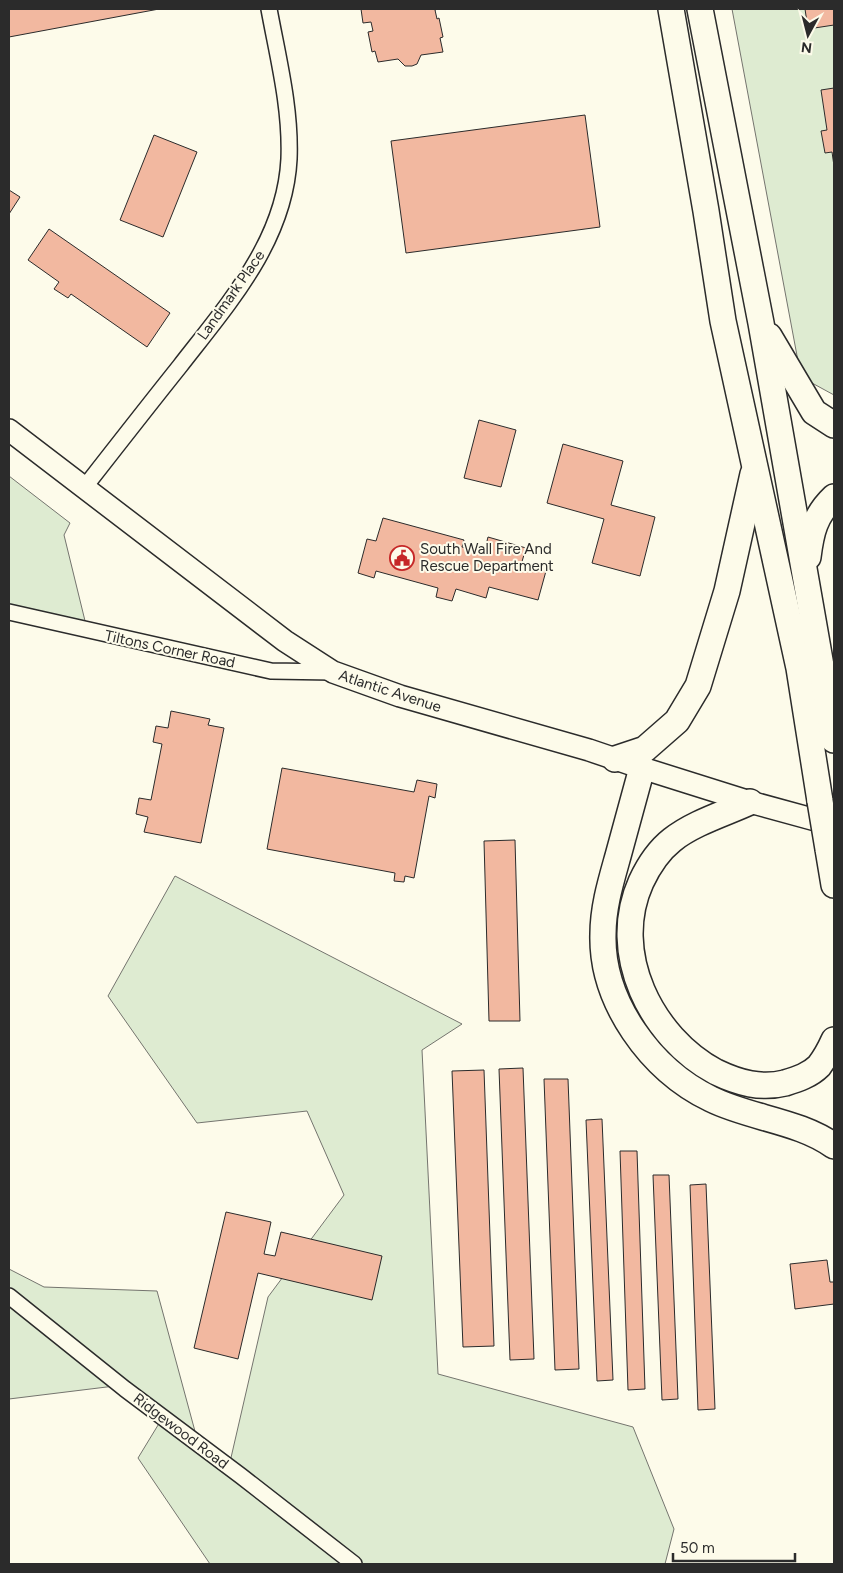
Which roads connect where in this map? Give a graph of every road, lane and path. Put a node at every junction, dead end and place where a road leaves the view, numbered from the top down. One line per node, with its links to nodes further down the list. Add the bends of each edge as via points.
1 (269, 9): 8 (street, Landmark Place, via 288,122 289,160 270,236 257,262 225,308)
2 (672, 9): 7 (highway, via 723,321)
3 (700, 9): 4 (highway)
4 (761, 323): 5 (highway, via 814,412); 10 (highway)
5 (834, 425)
6 (9, 430): 8 (main road, Atlantic Avenue)
7 (755, 467): 14 (highway, via 727,591 698,686 677,722 645,749); 18 (highway, bridge, via 799,668)
8 (84, 488): 12 (main road, Atlantic Avenue, via 284,641)
9 (834, 497): 10 (highway, via 826,504 812,530)
10 (806, 575): 13 (highway)
11 (9, 612): 12 (street, Tiltons Corner Road, via 271,671)
12 (332, 672): 14 (main road, Atlantic Avenue, via 400,696)
13 (834, 740)
14 (615, 759): 15 (main road, Atlantic Avenue)
15 (642, 768): 16 (main road, Atlantic Avenue); 20 (highway, via 604,914 604,957 616,998 628,1021 658,1060 697,1092 726,1106 809,1132)
16 (750, 802): 17 (main road, Atlantic Avenue); 19 (highway, via 685,831 661,850 645,873 630,924 631,950 639,984 653,1013 676,1042 711,1069 750,1085 776,1085 807,1075 818,1066)
17 (834, 825)
18 (834, 885)
19 (834, 1040)
20 (834, 1146)
21 (9, 1296): 22 (street, Ridgewood Road)
22 (354, 1564)

